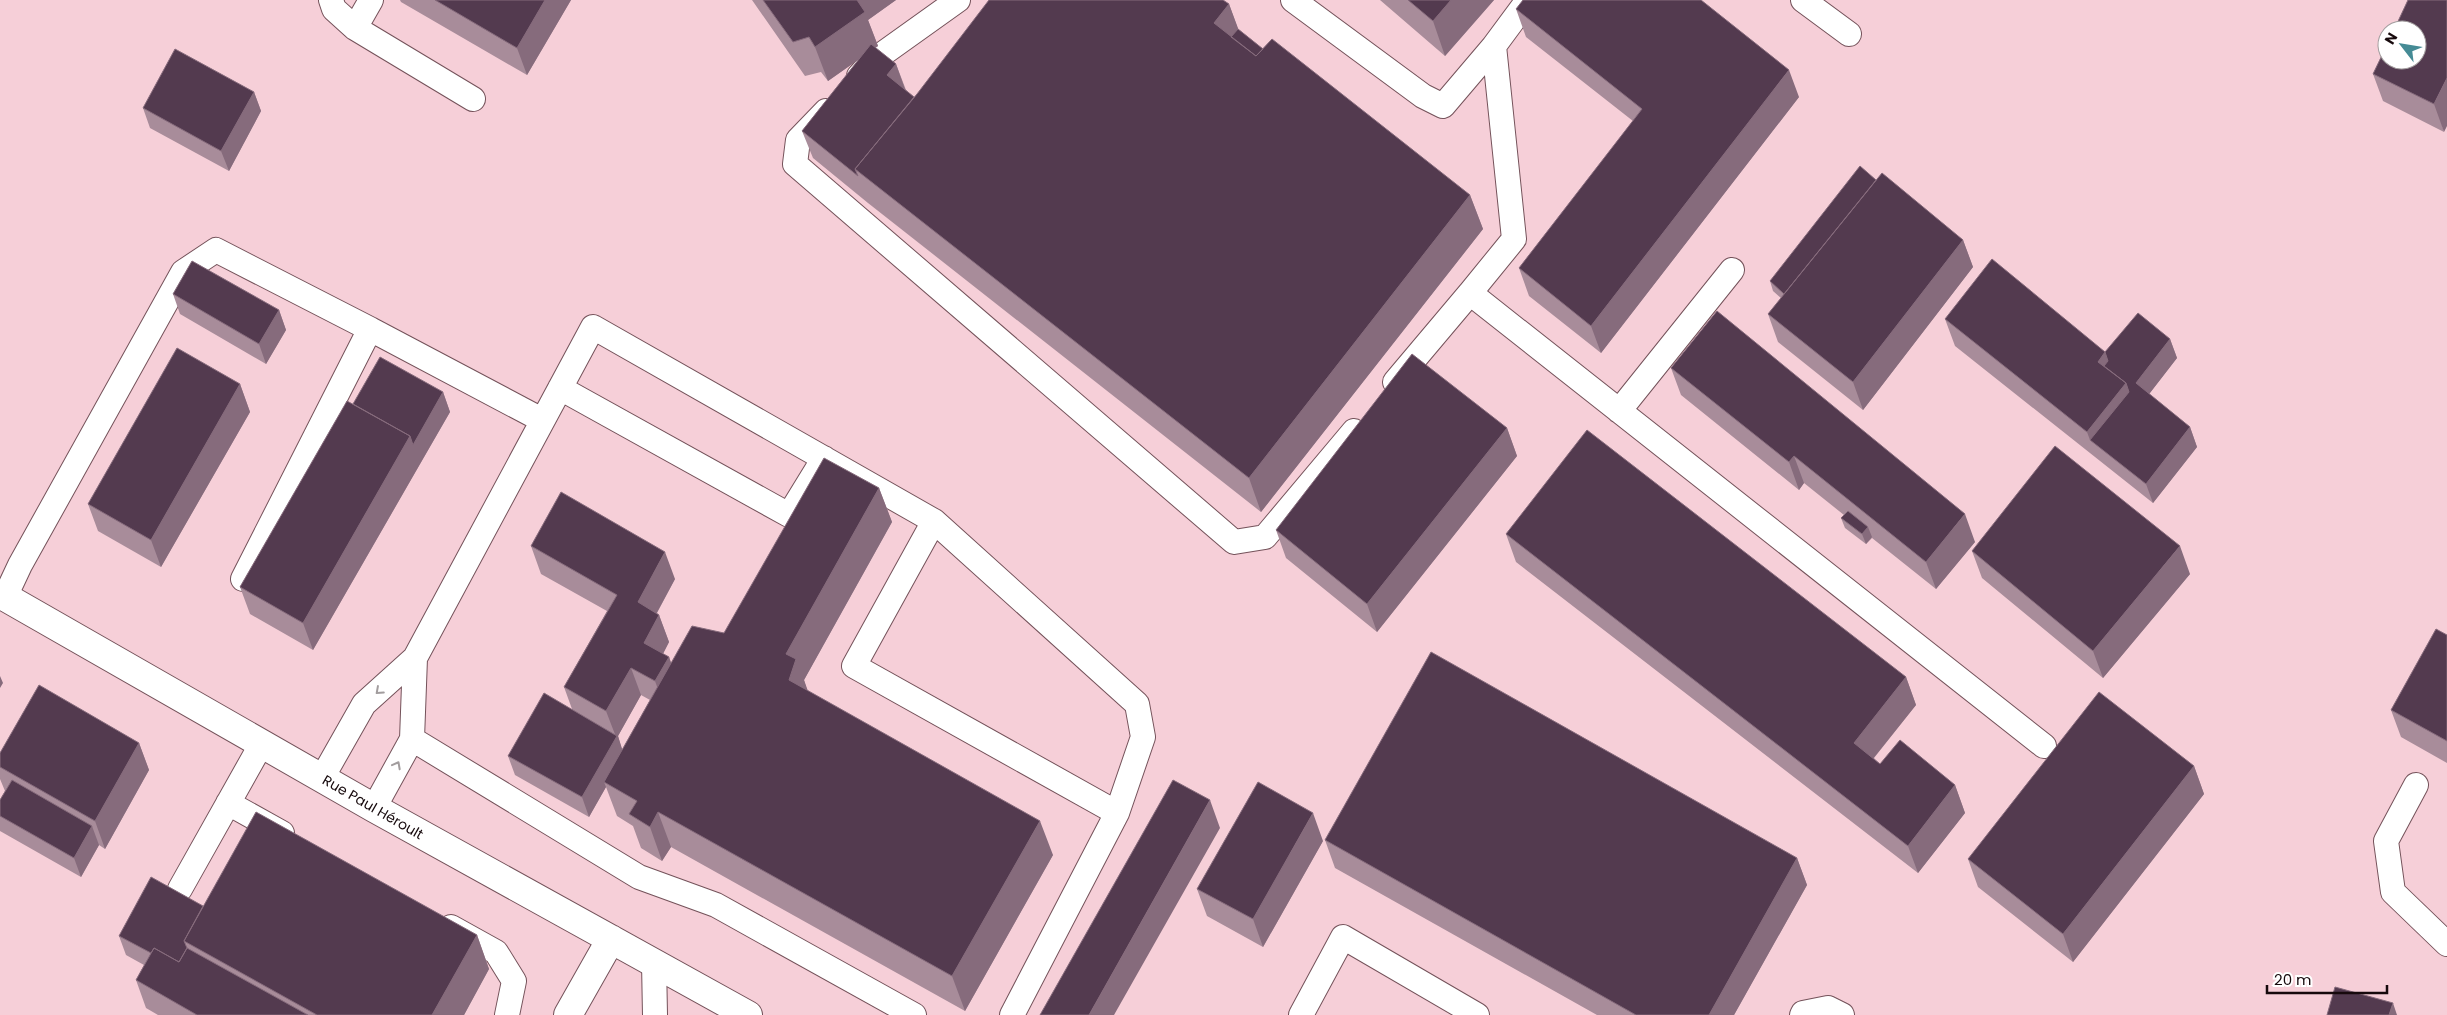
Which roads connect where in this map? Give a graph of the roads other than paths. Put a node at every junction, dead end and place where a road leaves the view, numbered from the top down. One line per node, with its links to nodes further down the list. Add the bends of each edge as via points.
1 (331, 0): 7 (lane, via 334,9)
2 (371, 0): 7 (lane)
3 (958, 0): 12 (lane, via 874,60 798,140 795,164 1234,542 1265,537)
4 (1293, 0): 9 (lane, via 1423,96 1443,106)
5 (1528, 0): 9 (lane)
6 (1803, 0): 8 (lane)
7 (355, 28): 10 (lane)
8 (1849, 34)
9 (1494, 46): 12 (lane, via 1514,239)
10 (474, 99)
11 (1732, 270): 15 (lane)
12 (1470, 293): 15 (lane)
13 (370, 329): 16 (lane); 19 (lane); 20 (lane, via 216,250 183,272)
14 (560, 388): 16 (lane); 17 (lane, via 790,515); 17 (lane, via 593,327)
15 (1619, 411): 24 (lane)
16 (542, 420): 21 (lane)
17 (824, 458): 18 (lane)
18 (934, 520): 29 (lane, via 1137,704 1143,737); 29 (lane, via 854,666)
19 (243, 579)
20 (3, 595): 23 (street, Rue Paul Héroult)
21 (414, 658): 22 (lane); 25 (lane, one-way to 25, via 364,704)
22 (412, 738): 28 (lane, one-way to 22); 40 (lane, via 639,878 716,905)
23 (262, 743): 25 (street, Rue Paul Héroult); 27 (lane)
24 (2044, 746)
25 (322, 778): 28 (street, Rue Paul Héroult)
26 (2416, 785): 34 (lane, via 2386,841 2393,892)
27 (228, 803): 30 (lane); 31 (lane)
28 (374, 808): 33 (street, Rue Paul Héroult)
29 (1117, 813): 41 (lane)
30 (297, 842)
31 (180, 889)
32 (436, 918): 36 (lane, via 496,952 514,981)
33 (611, 939): 35 (street, Rue Paul Héroult); 37 (street)
34 (2447, 944)
35 (654, 962): 38 (lane); 39 (street, Rue Paul Héroult)
36 (507, 1015)
37 (568, 1015)
38 (655, 1015)
39 (748, 1015)
40 (914, 1015)
41 (1012, 1015)
42 (1301, 1015): 43 (lane, via 1344,937)
43 (1477, 1015)
44 (1802, 1015): 45 (lane, via 1828,1008)
45 (1842, 1015)

